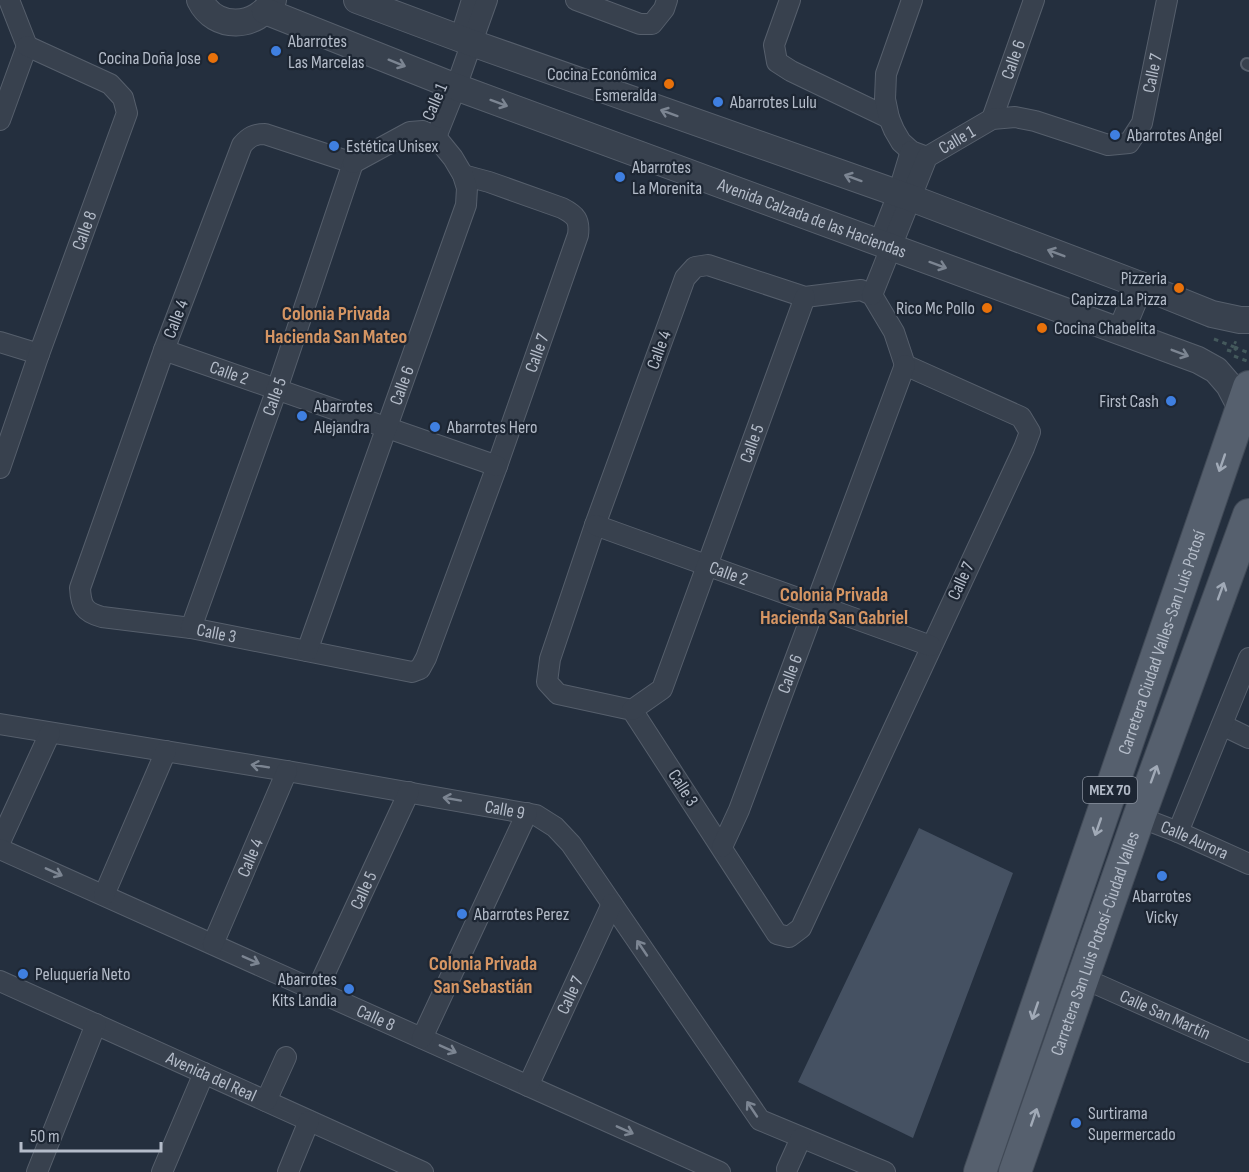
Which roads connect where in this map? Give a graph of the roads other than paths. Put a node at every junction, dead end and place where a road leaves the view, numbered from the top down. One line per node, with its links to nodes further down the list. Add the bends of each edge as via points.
1 (200, 0): 12 (street, via 218,19 237,23 257,17)
2 (357, 0): 13 (street)
3 (472, 0): 13 (street, Calle 1)
4 (487, 0): 13 (street, Calle 1)
5 (576, 0): 6 (street, via 640,24 652,24)
6 (667, 0)
7 (790, 0): 16 (street, via 774,45 777,62)
8 (912, 0): 16 (street, via 886,74)
9 (1034, 0): 17 (street, Calle 6)
10 (1167, 0): 20 (street, Calle 7, via 1142,123)
11 (7, 1): 14 (street)
12 (269, 6): 15 (street, Avenida Calzada de las Haciendas, one-way to 15)
13 (466, 41): 15 (street, Calle 1); 24 (street, one-way to 13)
14 (27, 46): 18 (street); 33 (street, Calle 8, via 110,84 123,98 127,113)
15 (450, 84): 19 (street, Calle 1); 25 (street, Avenida Calzada de las Haciendas, one-way to 25)
16 (889, 118): 21 (street, via 901,142)
17 (992, 119): 20 (street, Calle 1, via 1015,117 1108,145); 21 (street, Calle 1)
18 (0, 120)
19 (430, 134): 22 (street, Calle 1, via 410,132); 23 (street, Calle 6)
20 (1129, 143)
21 (919, 154): 24 (street, Calle 1)
22 (353, 163): 32 (street, Calle 4, via 266,134 248,138 238,154); 35 (street, Calle 5)
23 (463, 175): 37 (street, Calle 6, via 466,205); 38 (street, Calle 7, via 562,208 577,219 579,226)
24 (904, 196): 25 (street, Calle 1); 26 (street, one-way to 24)
25 (885, 246): 27 (street, Calle 1); 30 (street, Avenida Calzada de las Haciendas, one-way to 30)
26 (1140, 285): 29 (street, via 1212,314); 30 (street)
27 (866, 293): 28 (street); 34 (street, via 894,332)
28 (805, 297): 41 (street, Calle 4, via 708,265 695,267 685,278); 42 (street, Calle 5)
29 (1249, 320)
30 (1121, 331): 36 (street, Avenida Calzada de las Haciendas, one-way to 36, via 1198,360 1216,370)
31 (0, 342): 33 (street)
32 (164, 350): 35 (street, Calle 2); 44 (street, Calle 4, via 80,588)
33 (39, 354): 39 (street, Calle 8)
34 (905, 365): 43 (street, Calle 6); 46 (street, Calle 7, via 1020,417 1030,432)
35 (276, 389): 37 (street, Calle 2); 45 (street, Calle 5)
36 (1245, 397): 89 (main road, Carretera Ciudad Valles-San Luis Potosí / MEX 70, one-way to 89)
37 (385, 427): 38 (street, Calle 2); 47 (street, Calle 6)
38 (497, 466): 49 (street, Calle 7)
39 (0, 468)
40 (1249, 514): 59 (main road, Carretera San Luis Potosí-Ciudad Valles / MEX 70, one-way to 40)
41 (595, 525): 42 (street, Calle 2); 50 (street, Calle 4, via 550,659 547,682 558,694)
42 (708, 566): 43 (street, Calle 2); 50 (street, Calle 5, via 662,689)
43 (815, 604): 46 (street, Calle 2); 62 (street, Calle 6)
44 (84, 608): 45 (street, Calle 3, via 102,617)
45 (191, 628): 47 (street, Calle 3)
46 (931, 646): 67 (street, Calle 7, via 801,928)
47 (307, 651): 49 (street, Calle 3, via 411,672)
48 (1249, 658): 52 (street)
49 (420, 669)
50 (632, 710): 62 (street, Calle 3)
51 (0, 724): 53 (street, Calle 9)
52 (1222, 725): 54 (street); 60 (street)
53 (50, 733): 55 (street, Calle 9); 61 (street)
54 (1249, 738)
55 (166, 751): 56 (street, Calle 9, one-way to 55); 65 (street)
56 (287, 771): 57 (street, Calle 9); 68 (street, Calle 4)
57 (409, 792): 58 (street, Calle 9, one-way to 57); 71 (street, Calle 5)
58 (527, 813): 66 (street, Calle 9, via 555,827 571,844); 73 (street)
59 (1139, 817): 60 (street, Calle Aurora); 69 (main road, Carretera San Luis Potosí-Ciudad Valles / MEX 70)
60 (1178, 832): 64 (street, Calle Aurora)
61 (0, 842)
62 (722, 847): 67 (street, Calle 3, via 777,934)
63 (0, 849): 65 (street, Calle 8, one-way to 65)
64 (1249, 864)
65 (104, 895): 68 (street, Calle 8)
66 (612, 904): 77 (street, Calle 7); 80 (street, Calle 9, one-way to 66, via 760,1120)
67 (789, 937)
68 (213, 944): 71 (street, Calle 8, one-way to 71)
69 (1083, 978): 74 (street, Calle San Martín); 81 (main road, Carretera San Luis Potosí-Ciudad Valles / MEX 70, one-way to 69)
70 (0, 981): 72 (street, Avenida del Real)
71 (317, 990): 73 (street, Calle 8)
72 (96, 1024): 76 (street, Avenida del Real); 84 (street)
73 (422, 1038): 77 (street, Calle 8, one-way to 77)
74 (1249, 1052)
75 (286, 1057): 78 (street)
76 (204, 1073): 78 (street, Avenida del Real); 85 (street)
77 (528, 1086): 87 (street, Calle 8, one-way to 87)
78 (266, 1101): 79 (street, Avenida del Real)
79 (309, 1121): 82 (street, Avenida del Real); 86 (street)
80 (801, 1138): 83 (street); 88 (street, Calle 9)
81 (1019, 1170)
82 (420, 1171)
83 (783, 1171)
84 (38, 1172)
85 (162, 1172)
86 (288, 1172)
87 (720, 1172)
88 (885, 1172)
89 (980, 1172)

